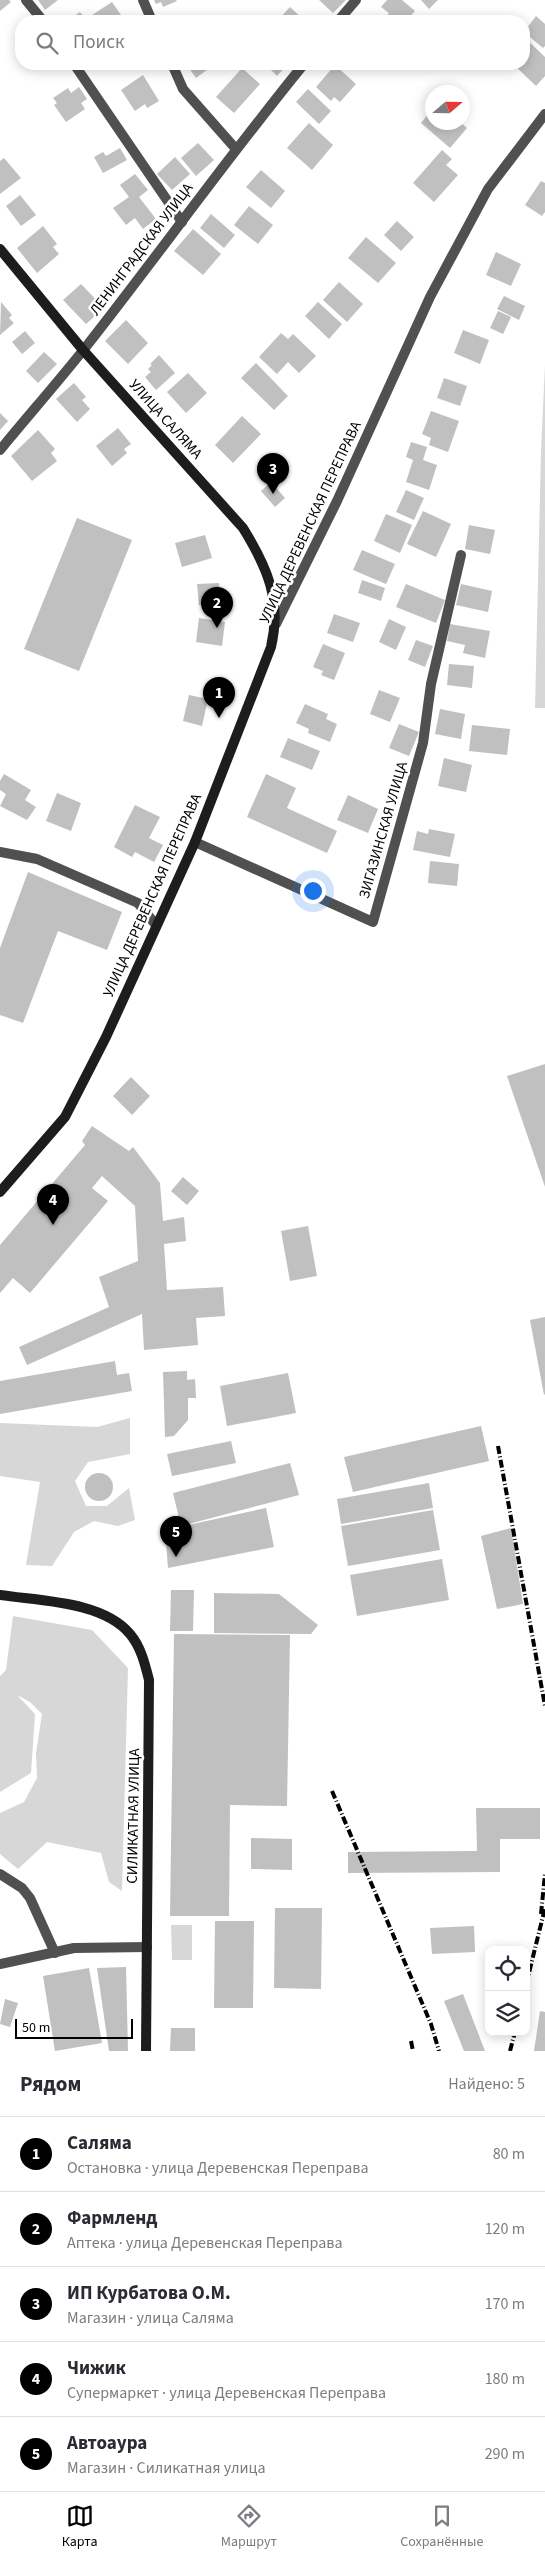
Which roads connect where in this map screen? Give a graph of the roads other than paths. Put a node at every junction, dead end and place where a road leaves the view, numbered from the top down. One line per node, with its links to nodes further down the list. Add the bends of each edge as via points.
1 (26, 0): 4 (street)
2 (143, 0): 5 (street)
3 (356, 0): 6 (street)
4 (38, 15)
5 (149, 15)
6 (343, 15)
7 (78, 70): 12 (street)
8 (175, 70): 11 (street, via 183,89)
9 (299, 70): 11 (street, ЛЕНИНГРАДСКАЯ УЛИЦА)
10 (545, 114): 17 (street, УЛИЦА ДЕРЕВЕНСКАЯ ПЕРЕПРАВА, via 488,189 434,289)
11 (235, 148): 12 (street, ЛЕНИНГРАДСКАЯ УЛИЦА)
12 (182, 222): 14 (street, ЛЕНИНГРАДСКАЯ УЛИЦА)
13 (0, 249): 14 (street, УЛИЦА САЛЯМА)
14 (84, 350): 15 (street, ЛЕНИНГРАДСКАЯ УЛИЦА); 17 (street, УЛИЦА САЛЯМА, via 243,528 271,584)
15 (0, 450)
16 (461, 555): 18 (street, ЗИГАЗИНСКАЯ УЛИЦА, via 431,684 423,743 373,922)
17 (276, 624): 18 (street, УЛИЦА ДЕРЕВЕНСКАЯ ПЕРЕПРАВА, via 271,647)
18 (195, 842): 20 (street, УЛИЦА ДЕРЕВЕНСКАЯ ПЕРЕПРАВА)
19 (0, 852): 20 (street, via 37,859 138,903)
20 (156, 925): 21 (street, УЛИЦА ДЕРЕВЕНСКАЯ ПЕРЕПРАВА, via 106,1037 65,1117)
21 (0, 1192)
22 (0, 1595): 24 (street, СИЛИКАТНАЯ УЛИЦА, via 90,1609 110,1618 130,1633 142,1654 149,1680)
23 (0, 1874): 25 (street, via 22,1888 30,1898)
24 (147, 1947): 25 (street, via 88,1947); 27 (street, СИЛИКАТНАЯ УЛИЦА)
25 (55, 1953): 26 (street)
26 (0, 1964)
27 (146, 2051)

